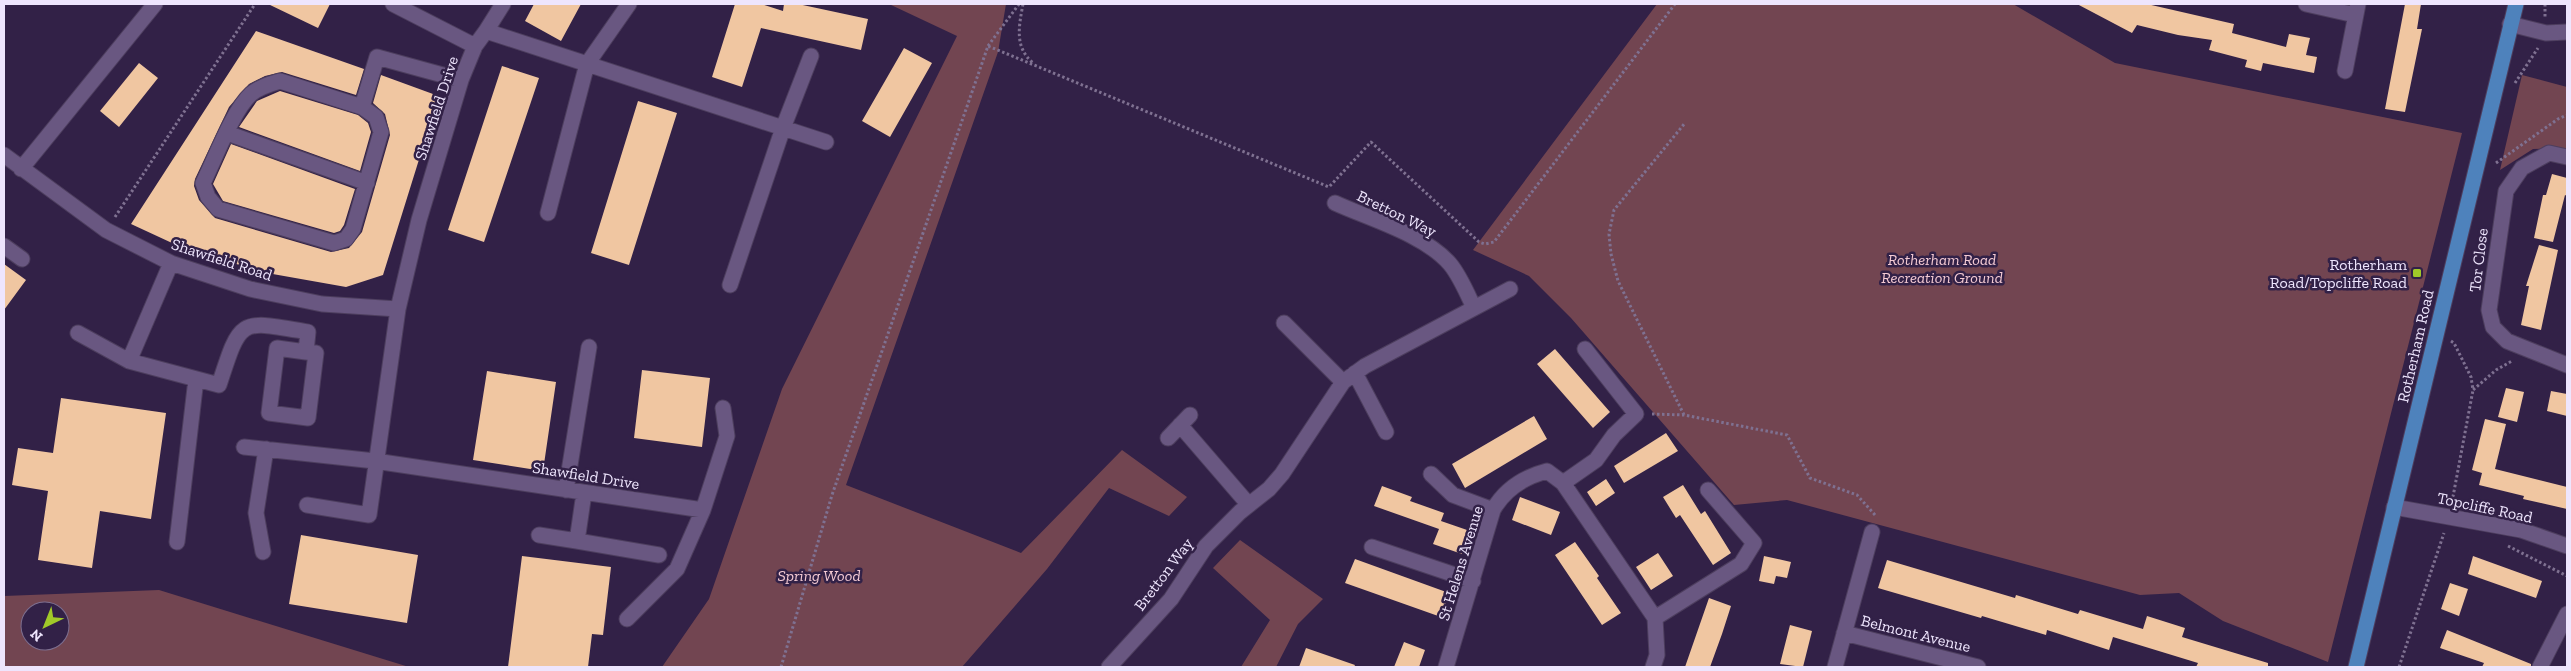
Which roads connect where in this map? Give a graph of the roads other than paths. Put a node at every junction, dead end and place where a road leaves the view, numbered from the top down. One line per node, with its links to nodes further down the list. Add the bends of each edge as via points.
1 (155, 4): 22 (street)
2 (393, 4): 11 (street)
3 (503, 4): 9 (street, Shawfield Drive)
4 (629, 4): 13 (street)
5 (2306, 4): 7 (street)
6 (2516, 4): 8 (main road, Rotherham Road)
7 (2357, 10): 14 (street)
8 (2510, 24): 10 (street, via 2546,33); 55 (main road, Rotherham Road)
9 (486, 31): 11 (street, Shawfield Drive); 13 (street)
10 (2567, 32)
11 (475, 46): 15 (street, Shawfield Drive)
12 (812, 56): 17 (street)
13 (586, 64): 17 (street); 25 (street)
14 (2345, 71)
15 (461, 80): 16 (street, via 377,57); 32 (street, Shawfield Drive, via 419,220)
16 (362, 107): 18 (street, via 280,81 252,93 240,106); 23 (street, via 376,117 381,132)
17 (783, 128): 19 (street); 29 (street)
18 (227, 133): 23 (street); 23 (street, via 203,183 208,197 218,209 334,243 346,238 353,229)
19 (826, 142)
20 (4, 155): 22 (street, Shawfield Road)
21 (2567, 157): 39 (street, Tor Close, via 2549,153 2522,168 2506,191 2489,310 2493,326 2507,341)
22 (22, 169): 28 (street, Shawfield Road, via 106,230)
23 (367, 183)
24 (1334, 203): 31 (street, Bretton Way, via 1420,240 1458,275)
25 (548, 213)
26 (4, 246): 27 (street)
27 (22, 259)
28 (171, 263): 32 (street, Shawfield Road, via 250,289 322,304); 38 (street)
29 (730, 285)
30 (1510, 289): 31 (street, Bretton Way)
31 (1474, 308): 40 (street, Bretton Way)
32 (398, 309): 47 (street, Shawfield Drive)
33 (1284, 323): 40 (street, via 1301,341)
34 (78, 333): 38 (street)
35 (589, 347): 50 (street)
36 (1584, 349): 49 (street, via 1636,414 1614,435 1596,460)
37 (306, 352): 37 (street, via 277,348 269,413 308,418 316,354); 41 (street, via 308,332 261,324 250,326 236,337 219,386)
38 (129, 360): 41 (street)
39 (2567, 365)
40 (1349, 377): 43 (street); 54 (street, Bretton Way, via 1282,474)
41 (196, 379): 61 (street)
42 (723, 408): 56 (street, via 727,436)
43 (1386, 432)
44 (1168, 438): 54 (street, via 1185,420)
45 (244, 447): 46 (street, Shawfield Drive)
46 (266, 450): 47 (street, Shawfield Drive); 64 (street, via 256,514)
47 (375, 461): 50 (street, Shawfield Drive); 53 (street, via 369,515)
48 (1432, 474): 57 (street, via 1453,495)
49 (1563, 483): 57 (street, St Helens Avenue, via 1548,471 1532,475 1502,494); 68 (street, St Helens Avenue)
50 (566, 490): 52 (street, Shawfield Drive)
51 (1708, 490): 68 (street, via 1754,543 1741,564)
52 (584, 493): 56 (street, Shawfield Drive); 60 (street)
53 (307, 505)
54 (1249, 505): 71 (street, Bretton Way, via 1206,546 1171,599)
55 (2394, 507): 62 (street, Topcliffe Road, via 2521,530); 76 (main road, Rotherham Road)
56 (703, 510): 69 (street, via 677,569)
57 (1493, 510): 66 (street, St Helens Avenue)
58 (1872, 532): 70 (street, Belmont Avenue)
59 (539, 535): 60 (street)
60 (577, 541): 65 (street)
61 (177, 542)
62 (2567, 546)
63 (1372, 547): 66 (street)
64 (263, 552)
65 (659, 555)
66 (1472, 581): 72 (street, St Helens Avenue)
67 (2567, 614): 77 (street)
68 (1655, 618): 73 (street, via 1657,655)
69 (627, 620)
70 (1844, 633): 74 (street, Belmont Avenue); 75 (street, Belmont Avenue)
71 (1109, 667)
72 (1446, 667)
73 (1653, 667)
74 (1835, 667)
75 (1978, 667)
76 (2356, 667)
77 (2540, 667)

